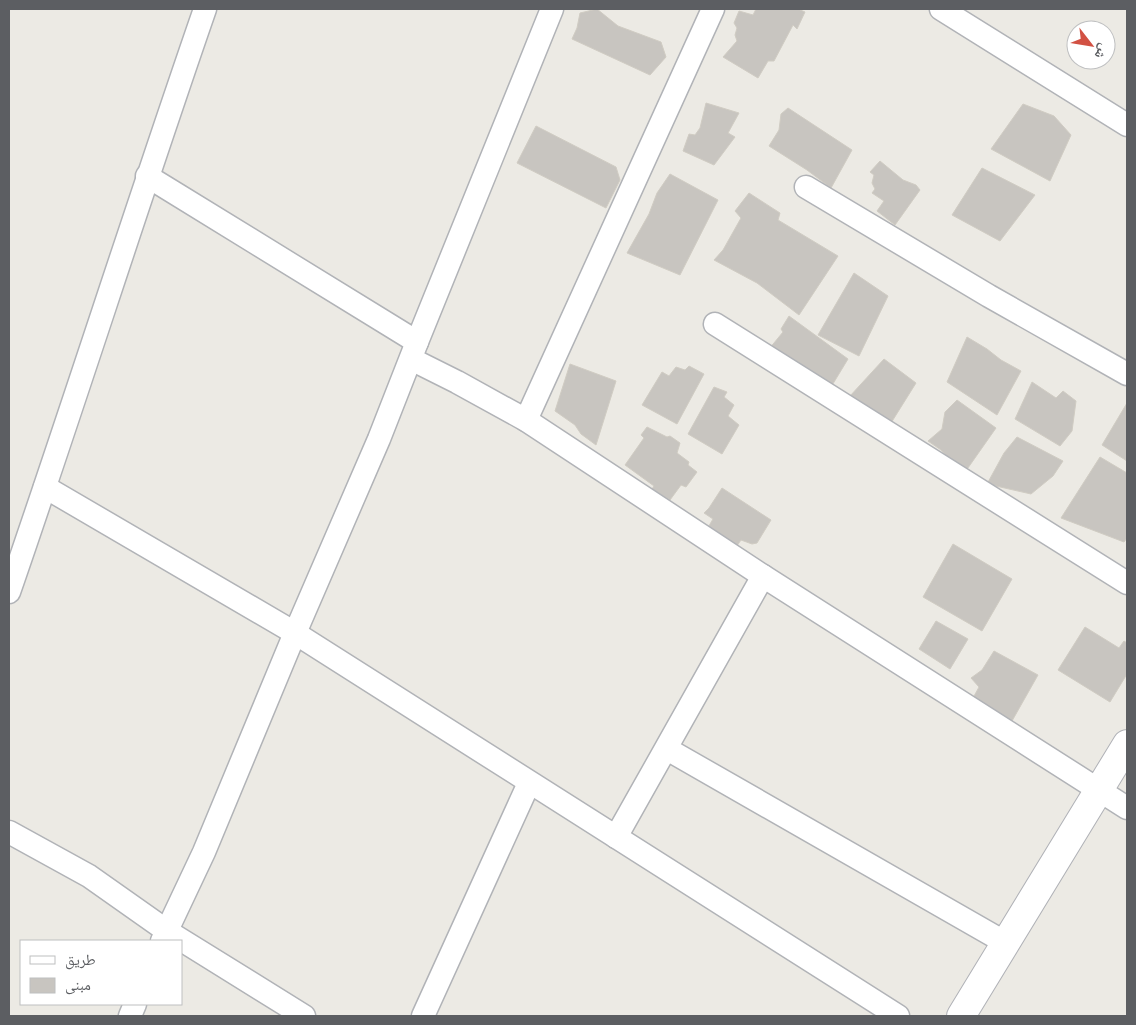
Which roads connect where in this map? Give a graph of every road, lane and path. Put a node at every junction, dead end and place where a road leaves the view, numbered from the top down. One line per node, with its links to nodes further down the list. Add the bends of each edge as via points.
1 (205, 9): 6 (street)
2 (552, 9): 9 (street)
3 (713, 9): 11 (street)
4 (941, 9): 5 (street)
5 (1127, 125)
6 (147, 176): 9 (street); 12 (street)
7 (806, 188): 10 (street)
8 (715, 324): 14 (street)
9 (414, 351): 11 (street, via 457,382); 16 (street)
10 (1127, 374)
11 (526, 420): 13 (street)
12 (45, 487): 15 (street); 16 (street)
13 (762, 576): 18 (street); 20 (street)
14 (1127, 583)
15 (9, 592)
16 (295, 633): 19 (street); 24 (street, via 204,852)
17 (1127, 744): 20 (street)
18 (667, 749): 23 (street); 25 (street)
19 (529, 782): 23 (street); 28 (street)
20 (1100, 790): 21 (street); 25 (street)
21 (1127, 808)
22 (9, 832): 24 (street, via 88,876)
23 (616, 837): 29 (street)
24 (165, 936)
25 (1006, 943): 30 (street)
26 (182, 946): 27 (street)
27 (304, 1016)
28 (423, 1016)
29 (898, 1016)
30 (961, 1016)

